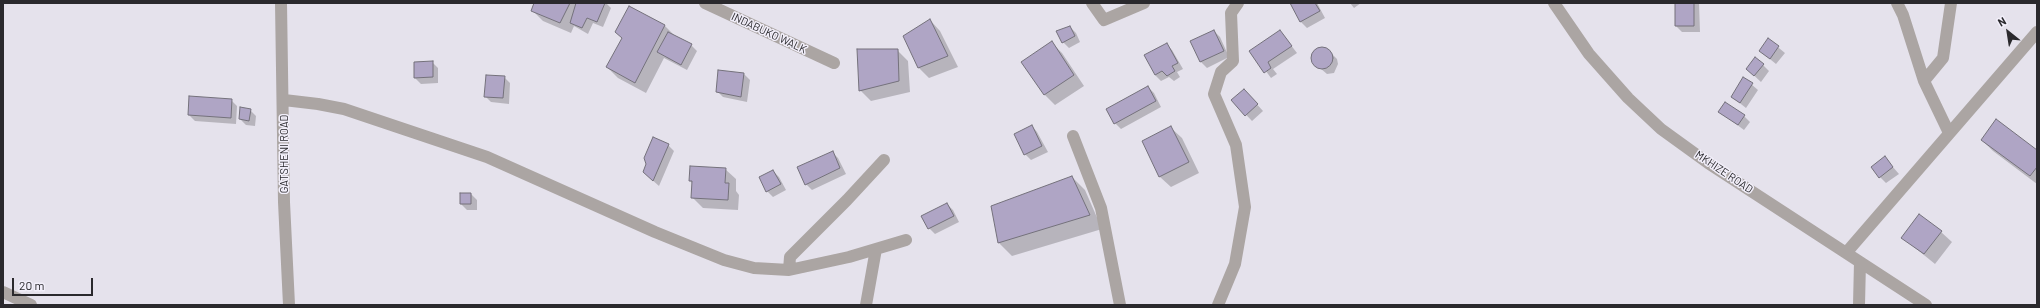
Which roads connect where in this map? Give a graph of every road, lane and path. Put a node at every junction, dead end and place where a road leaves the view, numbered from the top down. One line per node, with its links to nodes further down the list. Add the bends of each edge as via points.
1 (281, 3): 12 (street, GATSHENI ROAD)
2 (705, 3): 10 (street, INDABUKO WALK)
3 (1092, 3): 4 (street, via 1104,20)
4 (1144, 3)
5 (1238, 3): 26 (street, via 1231,13 1233,61 1221,72 1214,94 1236,146 1245,207 1235,264)
6 (1554, 3): 18 (street, MKHIZE ROAD, via 1589,54 1628,98 1661,129 1714,167)
7 (1897, 3): 11 (street)
8 (1951, 3): 11 (street, via 1943,58)
9 (2037, 32): 13 (street)
10 (834, 63)
11 (1924, 81): 13 (street)
12 (284, 100): 20 (street, via 344,109 487,157 622,218 724,260 754,268); 23 (street, GATSHENI ROAD, via 284,202)
13 (1949, 133): 18 (street)
14 (1073, 136): 25 (street, via 1101,208)
15 (884, 160): 20 (street, via 790,256)
16 (906, 240): 17 (street)
17 (876, 249): 20 (street); 24 (street)
18 (1846, 253): 19 (street, MKHIZE ROAD)
19 (1860, 262): 27 (street); 28 (street, MKHIZE ROAD)
20 (789, 270)
21 (3, 292): 22 (street)
22 (31, 305)
23 (289, 305)
24 (866, 305)
25 (1120, 305)
26 (1218, 305)
27 (1859, 305)
28 (1926, 305)

